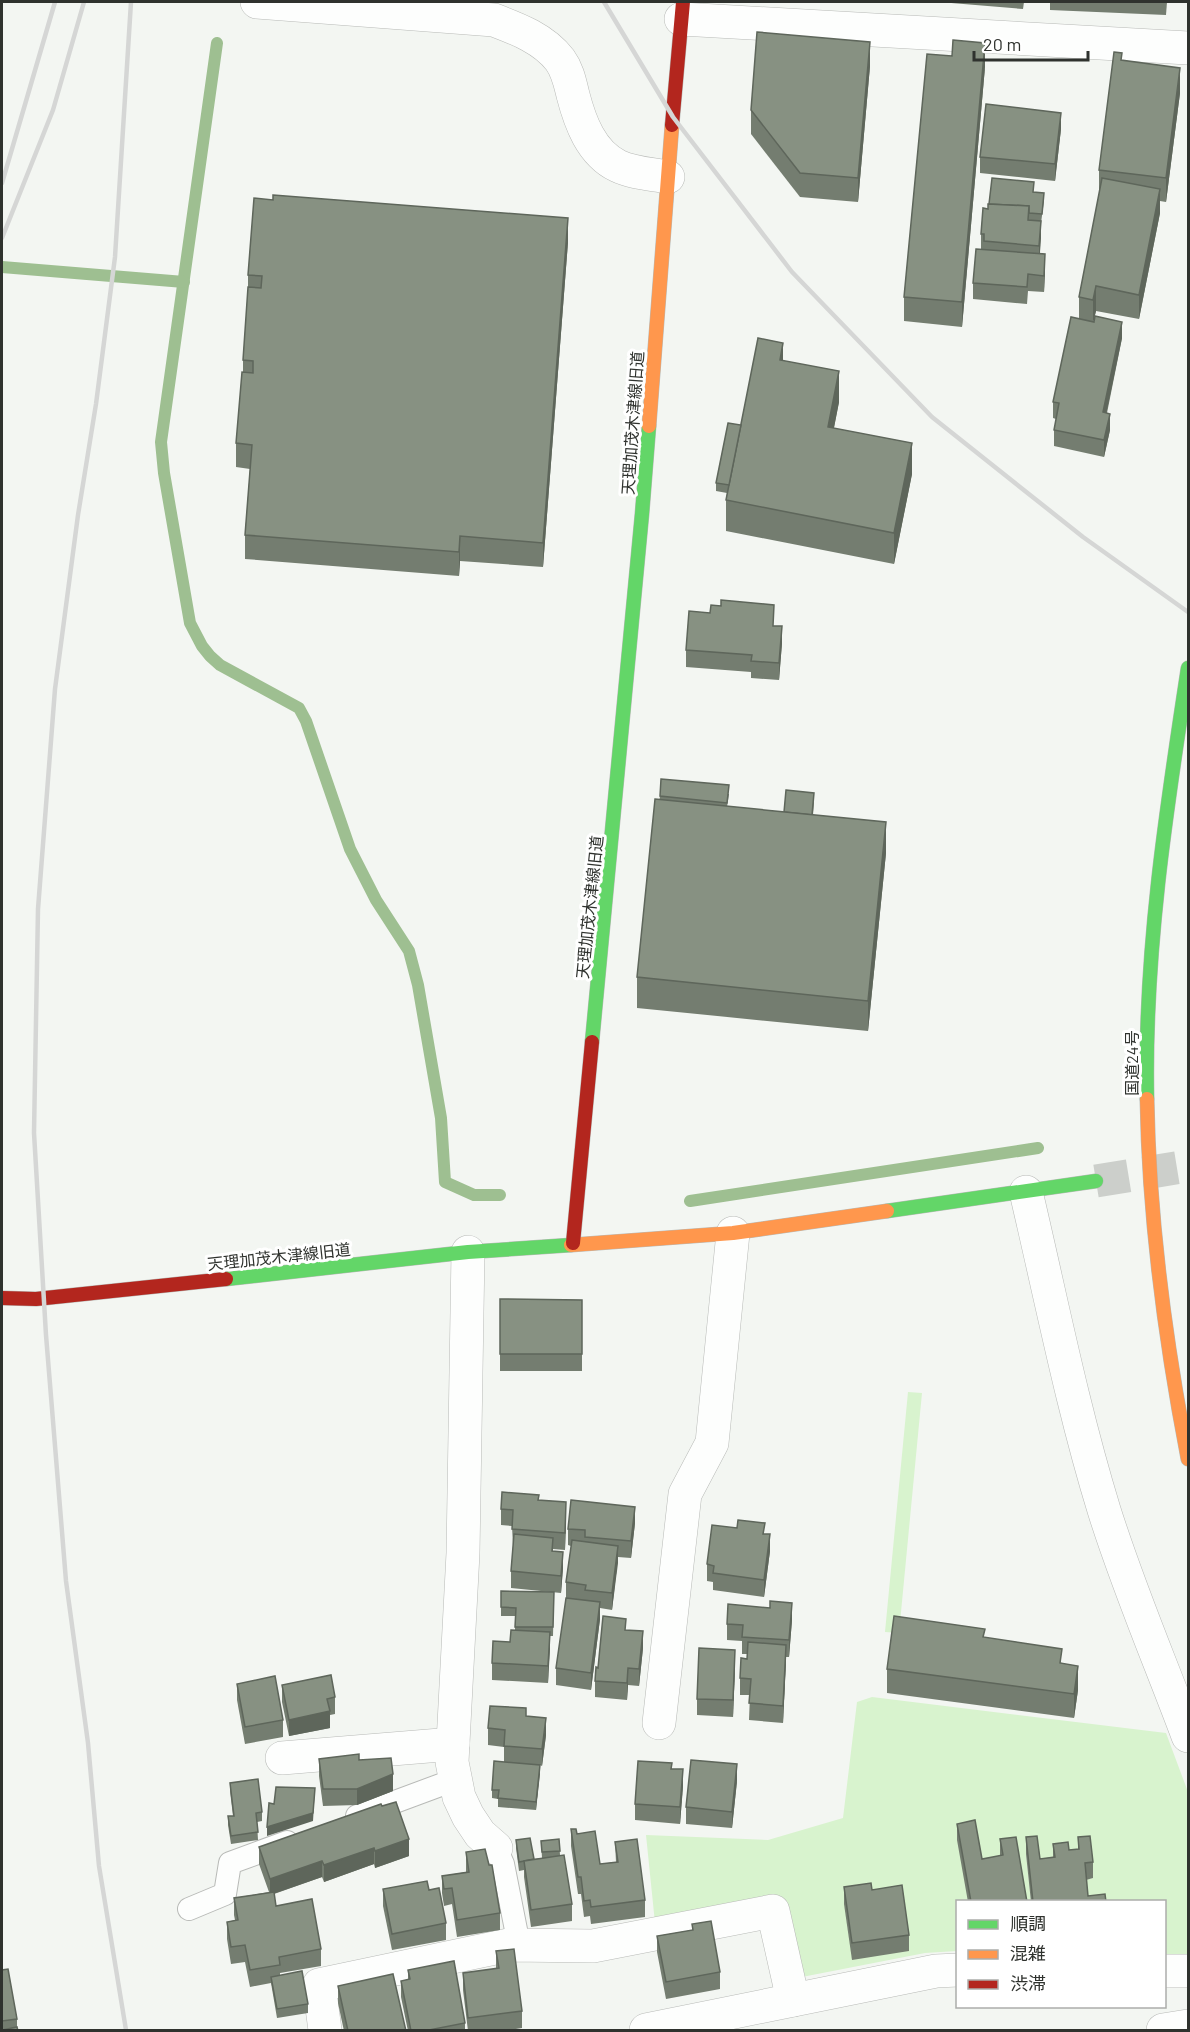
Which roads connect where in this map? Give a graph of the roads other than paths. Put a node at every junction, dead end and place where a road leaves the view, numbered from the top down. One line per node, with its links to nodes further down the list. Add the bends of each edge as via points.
1 (257, 2): 4 (street, via 494,20 516,28 535,38 560,61 587,135 604,157 621,168)
2 (682, 10): 3 (street); 4 (main road, 天理加茂木津線旧道)
3 (1188, 45)
4 (668, 177): 10 (main road, 天理加茂木津線旧道, via 642,514)
5 (1188, 668): 6 (main road, 国道24号)
6 (1183, 740): 13 (main road, 国道24号, via 1154,927 1147,1022 1147,1095 1153,1236 1173,1387)
7 (1096, 1181): 8 (main road)
8 (1026, 1192): 9 (main road); 15 (street, via 1104,1510)
9 (733, 1233): 10 (main road); 14 (street, via 712,1443 685,1494)
10 (573, 1244): 11 (main road, 天理加茂木津線旧道)
11 (468, 1252): 12 (main road, 天理加茂木津線旧道, via 89,1294); 16 (street, via 463,1553)
12 (2, 1298)
13 (1188, 1459)
14 (659, 1723)
15 (1188, 1736)
16 (453, 1744): 17 (street); 18 (street)
17 (282, 1758)
18 (454, 1780): 19 (lane); 21 (street, via 468,1816)
19 (342, 1821)
20 (308, 1834): 22 (lane, via 230,1863 225,1894)
21 (496, 1848): 23 (lane, via 504,1864)
22 (189, 1909)
23 (519, 1945): 27 (street, via 593,1946 773,1911); 29 (street, via 319,1985)
24 (956, 1970): 27 (street)
25 (1166, 1971): 26 (street)
26 (1188, 1971)
27 (793, 2000): 30 (street)
28 (1188, 2026): 31 (street)
29 (325, 2031)
30 (646, 2031)
31 (1162, 2031)

